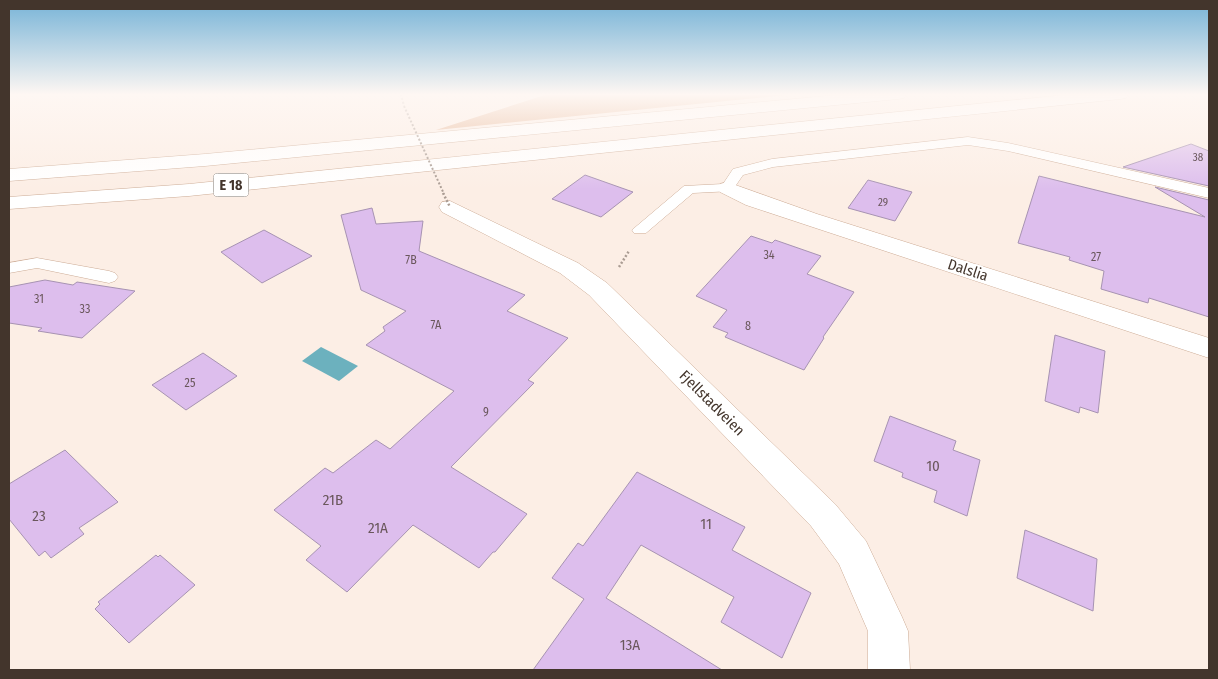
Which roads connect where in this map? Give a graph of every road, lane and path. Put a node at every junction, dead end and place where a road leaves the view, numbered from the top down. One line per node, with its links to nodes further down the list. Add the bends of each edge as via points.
1 (413, 126): 8 (path, bridge)
2 (565, 126): 4 (main road, E 18)
3 (812, 126): 7 (main road, E 18, via 188,190)
4 (9, 175)
5 (727, 188): 6 (lane, via 738,172 772,163 968,141 1008,147); 9 (lane, via 689,189); 13 (main road, Dalslia, via 809,219)
6 (1209, 193)
7 (9, 203)
8 (450, 207): 12 (main road, Fjellstadveien, via 568,268)
9 (640, 230): 12 (path, via 622,265)
10 (9, 268): 11 (lane, via 37,263)
11 (109, 277)
12 (598, 289): 14 (main road, Fjellstadveien, via 823,516 853,553 888,631)
13 (1209, 348)
14 (888, 670)

